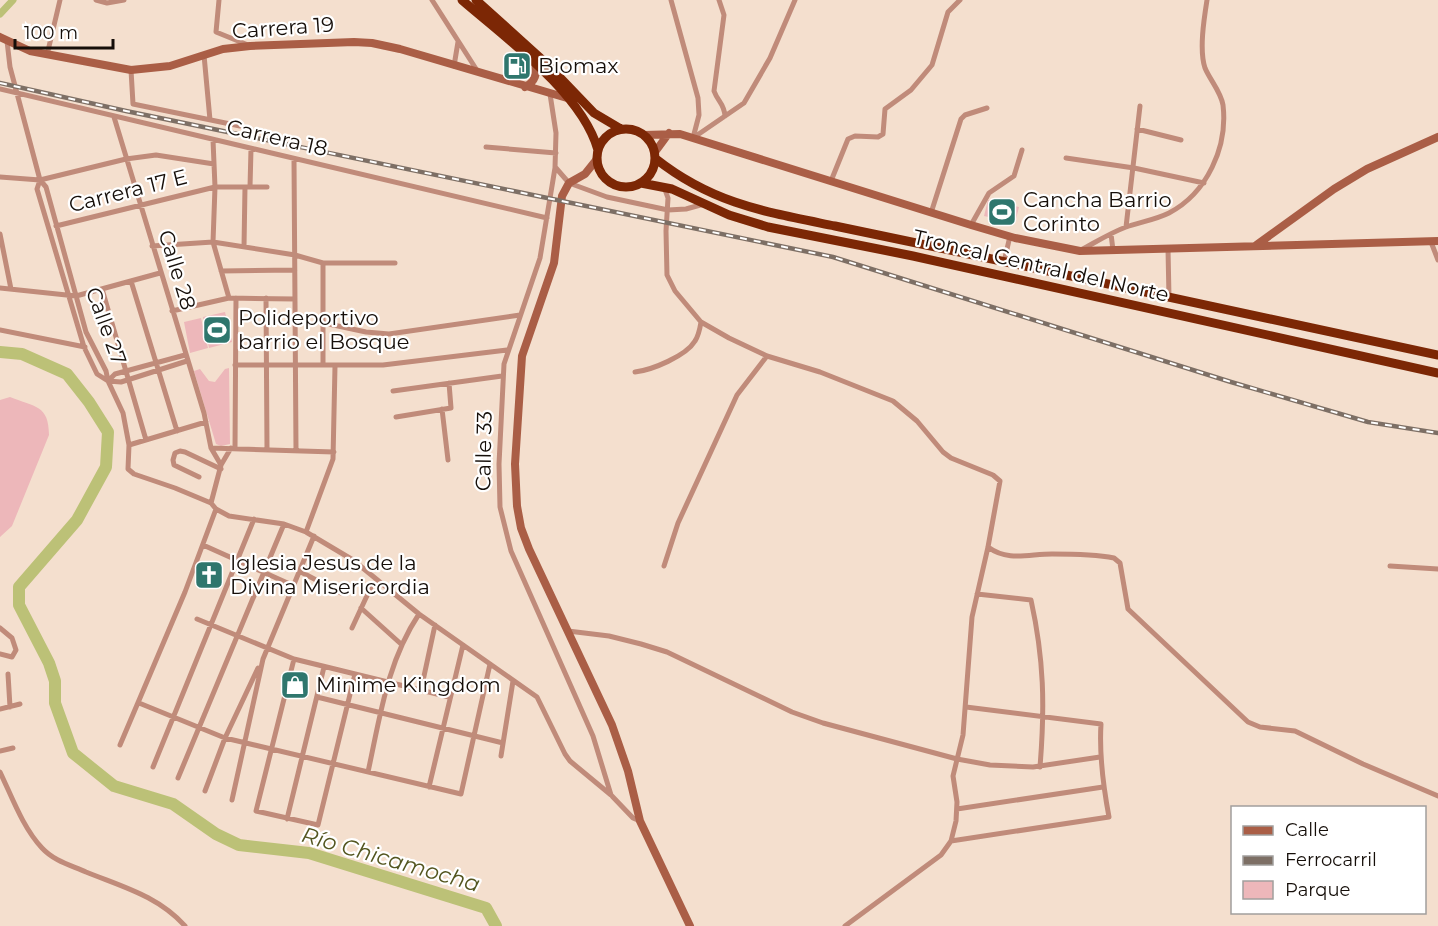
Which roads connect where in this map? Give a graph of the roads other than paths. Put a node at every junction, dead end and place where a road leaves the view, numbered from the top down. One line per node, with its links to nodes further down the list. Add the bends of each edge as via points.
1 (60, 0): 16 (street)
2 (96, 0): 3 (street)
3 (124, 0)
4 (219, 0): 15 (street, via 216,32)
5 (432, 0): 14 (street)
6 (462, 0): 18 (highway)
7 (669, 0): 38 (street, via 698,98 699,115)
8 (719, 0): 29 (street, via 724,15 714,91)
9 (795, 0): 29 (street, via 751,93)
10 (960, 0): 55 (street, via 948,12 932,64 911,90 885,109 883,134 848,140)
11 (1208, 0): 58 (street, via 1204,65 1222,102 1223,135)
12 (479, 1): 33 (highway, via 594,113)
13 (3, 39): 16 (street, Carrera 19); 24 (street, Calle 27)
14 (458, 42): 19 (street); 21 (street)
15 (250, 46): 17 (street, Carrera 19); 19 (street, Carrera 19, via 372,43)
16 (47, 55): 20 (street, Carrera 19)
17 (204, 55): 20 (street, Carrera 19, via 170,66); 31 (street)
18 (535, 63): 22 (street, via 537,74); 26 (highway)
19 (454, 66): 21 (street, Carrera 19)
20 (131, 70): 31 (street, via 133,104)
21 (479, 74): 22 (street, Carrera 19)
22 (525, 87): 25 (street, Carrera 19)
23 (0, 88): 24 (street, Carrera 18)
24 (17, 93): 30 (street, Carrera 18); 54 (street, Calle 27)
25 (550, 94): 26 (street, Carrera 19); 44 (street, Calle 33)
26 (567, 98): 45 (highway, via 590,128)
27 (1140, 106): 34 (street)
28 (987, 108): 66 (street, via 961,119)
29 (725, 116): 38 (street)
30 (114, 117): 39 (street, Carrera 18); 48 (street, Calle 28)
31 (210, 120): 32 (street)
32 (240, 126)
33 (621, 129): 36 (highway, via 633,129); 45 (highway, via 608,135)
34 (1137, 129): 40 (street); 52 (street)
35 (669, 133): 36 (street); 38 (street); 46 (street)
36 (644, 135): 46 (highway)
37 (1438, 137): 78 (street, via 1367,169)
38 (693, 138): 55 (street)
39 (213, 140): 42 (street, Carrera 18); 50 (street)
40 (1181, 140)
41 (486, 147): 44 (street)
42 (251, 149): 49 (street, Carrera 18); 60 (street)
43 (1022, 150): 69 (street, via 1014,177 989,193)
44 (556, 153): 51 (street, Calle 33)
45 (598, 154): 56 (street, via 585,174); 57 (highway, via 603,175 612,183)
46 (655, 155): 57 (highway, via 651,173); 85 (highway, Troncal Central del Norte, via 679,177 739,205)
47 (1066, 158): 52 (street)
48 (126, 159): 50 (street, via 156,154); 54 (street); 63 (street, Calle 28)
49 (294, 159): 67 (street, Carrera 18); 83 (street)
50 (214, 164): 62 (street)
51 (555, 168): 56 (street); 67 (street, Calle 33)
52 (1134, 168): 58 (street); 71 (street)
53 (0, 177): 54 (street)
54 (40, 180): 68 (street, Calle 27, via 46,187); 70 (street, Calle 27, via 37,189)
55 (831, 181): 66 (street)
56 (569, 183): 65 (street, via 598,195); 166 (street, via 561,201 554,263 522,356 515,464 521,528)
57 (641, 183): 59 (highway, Troncal Central del Norte)
58 (1204, 183): 71 (street, via 1170,212)
59 (664, 186): 64 (highway, Troncal Central del Norte); 65 (street)
60 (248, 187): 61 (street, Carrera 17 E); 62 (street, Carrera 17 E); 79 (street)
61 (267, 187)
62 (215, 188): 63 (street, Carrera 17 E); 75 (street)
63 (139, 204): 68 (street, Carrera 17 E); 77 (street, Calle 28)
64 (704, 204): 65 (street); 121 (highway, Troncal Central del Norte, via 768,227)
65 (668, 210): 103 (street, via 667,275)
66 (931, 213): 69 (street)
67 (547, 218): 102 (street, Calle 33, via 540,258)
68 (57, 225): 70 (street, Carrera 17 E); 96 (street, Calle 27)
69 (970, 225): 74 (street)
70 (48, 227): 95 (street, Calle 27)
71 (1126, 227): 73 (street)
72 (0, 234): 93 (street)
73 (1110, 234): 81 (street); 82 (street)
74 (1010, 236): 82 (street); 85 (street)
75 (213, 242): 77 (street); 79 (street); 89 (street)
76 (1435, 242): 78 (street); 84 (street)
77 (152, 246): 90 (street, Calle 28)
78 (1254, 246): 80 (street)
79 (244, 247): 83 (street)
80 (1168, 249): 81 (street); 97 (street)
81 (1113, 250): 82 (street)
82 (1080, 251)
83 (295, 255): 86 (street); 88 (street)
84 (1438, 260)
85 (1005, 262): 97 (highway, Troncal Central del Norte)
86 (323, 263): 87 (street); 104 (street)
87 (395, 263)
88 (295, 270): 89 (street); 100 (street)
89 (221, 271): 98 (street)
90 (160, 273): 91 (street); 101 (street, Calle 28)
91 (131, 281): 94 (street); 112 (street)
92 (0, 288): 93 (street)
93 (11, 289): 95 (street)
94 (102, 289): 96 (street); 118 (street)
95 (69, 295): 96 (street); 106 (street, Calle 27)
96 (76, 296): 107 (street, Calle 27)
97 (1169, 297): 109 (highway, Troncal Central del Norte)
98 (233, 298): 99 (street); 101 (street); 113 (street)
99 (266, 298): 100 (street); 114 (street)
100 (295, 298): 115 (street)
101 (172, 312): 111 (street, Calle 28)
102 (520, 315): 104 (street, via 389,334); 108 (street, Calle 33)
103 (701, 322): 110 (street); 120 (street, via 695,342 684,352)
104 (324, 323): 116 (street)
105 (0, 330): 106 (street)
106 (84, 346): 107 (street); 124 (street, Calle 27, via 97,374)
107 (93, 347): 124 (street, Calle 27)
108 (507, 350): 117 (street, via 383,365); 122 (street, Calle 33)
109 (1438, 355)
110 (767, 356): 148 (street, via 893,401 951,459 997,477 1000,481); 150 (street, via 737,394 681,515)
111 (186, 358): 112 (street); 119 (street); 129 (street, Calle 28)
112 (156, 363): 118 (street); 119 (street)
113 (235, 365): 114 (street); 134 (street)
114 (267, 365): 115 (street); 135 (street)
115 (296, 365): 116 (street); 136 (street)
116 (323, 365): 117 (street)
117 (335, 366): 137 (street)
118 (126, 370): 123 (street); 124 (street)
119 (158, 370): 123 (street); 130 (street)
120 (635, 372)
121 (1438, 374)
122 (502, 376): 125 (street); 215 (street, Calle 33, via 499,464 504,532 593,736)
123 (129, 380): 124 (street); 131 (street)
124 (108, 381): 132 (street, via 123,413)
125 (449, 383): 126 (street); 127 (street, via 451,408)
126 (393, 391)
127 (442, 409): 128 (street); 138 (street)
128 (396, 417)
129 (206, 422): 130 (street); 133 (street, Calle 28)
130 (177, 431): 131 (street)
131 (146, 440): 132 (street)
132 (129, 445): 141 (street, via 128,469 134,474)
133 (211, 448): 134 (street); 139 (street, Calle 28)
134 (233, 448): 135 (street); 139 (street)
135 (267, 449): 136 (street)
136 (296, 450): 137 (street)
137 (334, 452): 145 (street, via 331,470)
138 (448, 460)
139 (221, 467): 140 (street, via 180,450 175,453 174,465); 141 (street)
140 (198, 477)
141 (211, 503): 142 (street)
142 (216, 509): 143 (street, via 229,516); 147 (street)
143 (254, 519): 144 (street); 149 (street)
144 (284, 524): 145 (street); 154 (street)
145 (306, 532): 146 (street)
146 (314, 536): 153 (street); 160 (street, via 353,560)
147 (203, 545): 149 (street); 183 (street)
148 (988, 548): 158 (street); 216 (street, via 1010,557 1051,554 1114,558 1120,563 1128,609 1248,722 1295,731)
149 (237, 560): 154 (street); 162 (street)
150 (664, 566)
151 (1390, 566): 152 (street)
152 (1438, 569)
153 (298, 571): 155 (street); 157 (street)
154 (264, 572): 155 (street); 167 (street)
155 (292, 585): 170 (street)
156 (371, 587): 159 (street)
157 (341, 593)
158 (977, 594): 187 (street); 191 (street, via 1031,600 1041,658)
159 (361, 608): 165 (street); 168 (street)
160 (419, 614): 163 (street); 168 (street)
161 (197, 618): 162 (street)
162 (211, 624): 167 (street); 190 (street)
163 (435, 626): 169 (street); 180 (street)
164 (0, 628): 171 (street, via 12,638 16,650 12,657)
165 (352, 628)
166 (568, 631): 205 (street, via 609,636 667,652 792,712); 220 (street, via 612,725)
167 (237, 636): 170 (street); 192 (street)
168 (401, 644): 179 (street)
169 (463, 645): 174 (street); 182 (street)
170 (266, 649): 172 (street); 173 (street)
171 (0, 654)
172 (263, 658): 195 (street); 196 (street)
173 (294, 659): 175 (street); 200 (street)
174 (490, 664): 178 (street); 194 (street)
175 (324, 667): 177 (street); 181 (street)
176 (8, 674): 186 (street)
177 (355, 674): 179 (street); 185 (street)
178 (513, 681): 197 (street); 215 (street, via 537,697 570,761)
179 (388, 682): 180 (street); 189 (street)
180 (421, 690): 182 (street)
181 (317, 697): 185 (street); 202 (street)
182 (449, 697): 193 (street)
183 (139, 703): 190 (street); 198 (street)
184 (20, 704): 186 (street)
185 (348, 704): 189 (street); 206 (street)
186 (10, 706): 188 (street)
187 (966, 707): 191 (street); 205 (street)
188 (0, 709)
189 (381, 712): 193 (street); 210 (street)
190 (173, 717): 192 (street); 207 (street)
191 (1044, 717): 204 (street, via 1101,724); 208 (street)
192 (199, 727): 195 (street); 211 (street)
193 (442, 728): 194 (street); 212 (street)
194 (474, 735): 197 (street); 212 (street, via 461,794)
195 (225, 738): 196 (street); 214 (street)
196 (245, 742): 200 (street); 217 (street)
197 (503, 743): 203 (street)
198 (120, 745)
199 (14, 748): 201 (street)
200 (272, 749): 202 (street); 219 (street, via 256,811)
201 (0, 751)
202 (302, 756): 206 (street); 219 (street)
203 (501, 756)
204 (1100, 757): 208 (street); 213 (street)
205 (957, 759): 208 (street); 218 (street, via 953,776)
206 (333, 764): 210 (street); 219 (street, via 318,825)
207 (153, 767)
208 (1040, 767)
209 (0, 772): 222 (street, via 26,824 50,855 150,897)
210 (368, 772): 212 (street)
211 (178, 778)
212 (429, 787)
213 (1103, 787): 218 (street); 221 (street, via 1109,817)
214 (205, 791)
215 (611, 795): 220 (street)
216 (1438, 796)
217 (232, 800)
218 (957, 809): 221 (street)
219 (287, 819)
220 (640, 821): 223 (street)
221 (951, 840): 224 (street, via 941,855)
222 (185, 926)
223 (690, 926)
224 (845, 926)

